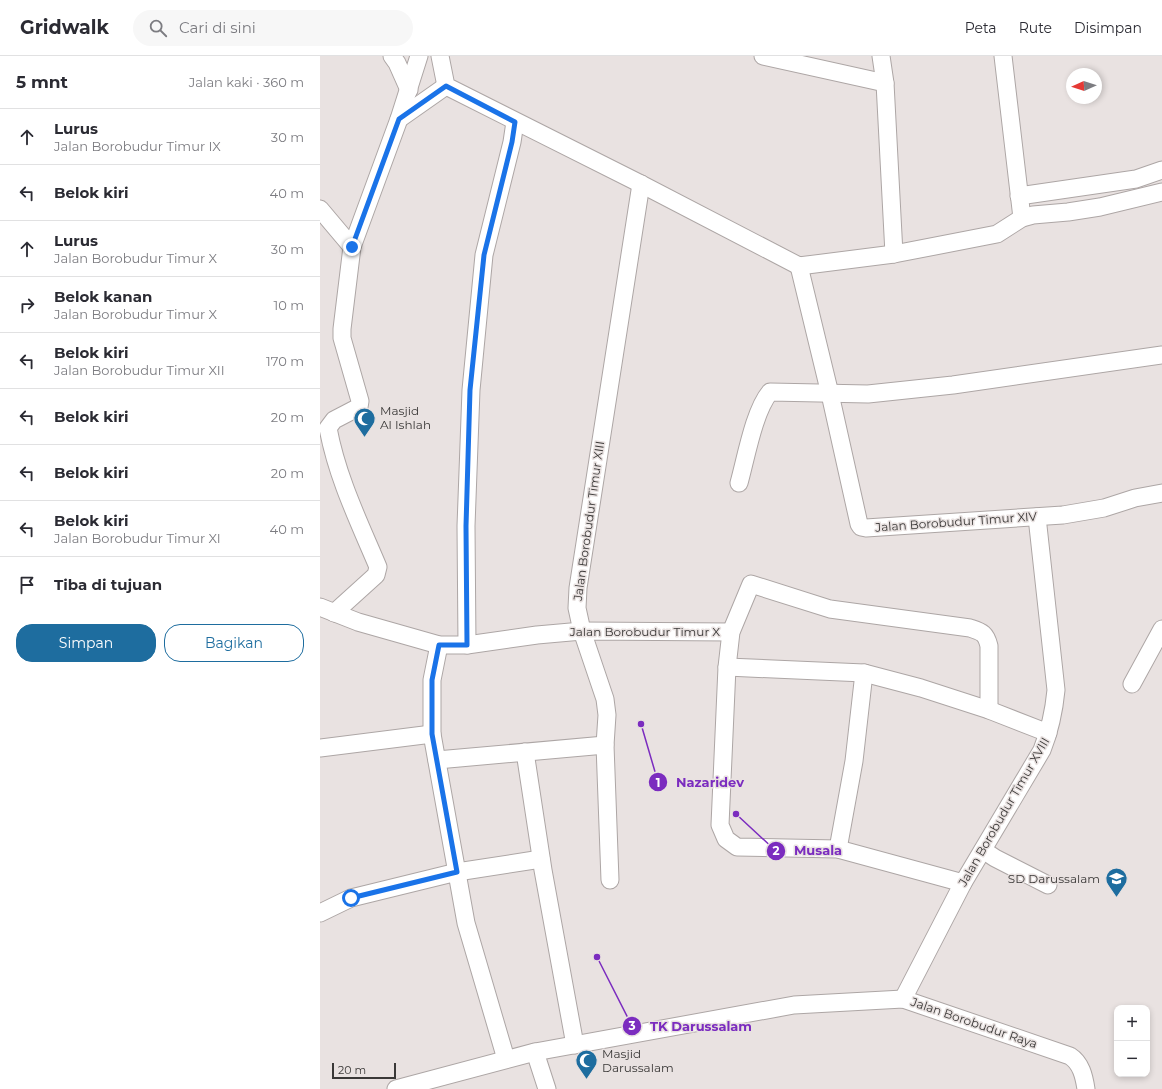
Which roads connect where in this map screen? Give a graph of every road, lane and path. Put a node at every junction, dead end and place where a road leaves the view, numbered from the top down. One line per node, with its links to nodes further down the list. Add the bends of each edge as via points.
1 (392, 56): 9 (street)
2 (419, 56): 9 (street)
3 (440, 56): 8 (street)
4 (763, 56): 7 (street)
5 (881, 56): 7 (street)
6 (1003, 56): 15 (street)
7 (885, 83): 19 (street)
8 (446, 86): 10 (street); 11 (street)
9 (409, 90): 10 (street)
10 (399, 119): 18 (street)
11 (515, 122): 13 (street); 31 (street, via 484,255 470,390 466,526)
12 (1162, 170): 15 (street, via 1136,179)
13 (641, 184): 20 (street); 28 (street, Jalan Borobudur Timur XIII, via 578,588 577,608)
14 (1162, 192): 17 (street, via 1100,207 1033,214)
15 (1019, 196): 17 (street)
16 (320, 209): 18 (street)
17 (1022, 218): 19 (street, via 997,234)
18 (352, 247): 26 (street, via 342,338 360,405 359,408 334,420 328,428 347,494 378,567 376,575)
19 (894, 254): 20 (street)
20 (799, 266): 22 (street, Jalan Borobudur Timur XIV)
21 (1162, 354): 22 (street, via 953,385 868,394)
22 (830, 394): 23 (street, via 770,392 763,400 758,414); 25 (street, Jalan Borobudur Timur XIV, via 861,527)
23 (739, 483)
24 (1162, 493): 25 (street, Jalan Borobudur Timur XIV, via 1063,516)
25 (1037, 517): 36 (street, Jalan Borobudur Timur XVIII, via 1056,690 1055,709)
26 (327, 610): 30 (street, Jalan Borobudur Timur X, via 358,622)
27 (1162, 629): 34 (street)
28 (582, 631): 29 (street, Jalan Borobudur Timur X); 31 (street, Jalan Borobudur Timur X); 38 (street, Jalan Borobudur Timur XIII, via 605,699 607,715)
29 (731, 632): 32 (street); 35 (street, via 751,584 830,609 976,630 987,638 989,646)
30 (439, 645): 31 (street, Jalan Borobudur Timur X); 37 (street, via 432,680)
31 (467, 645)
32 (727, 667): 33 (street); 42 (street, via 720,825 726,839 736,847)
33 (864, 673): 35 (street); 42 (street, via 854,761)
34 (1132, 684)
35 (989, 710): 36 (street)
36 (1048, 733): 43 (street, Jalan Borobudur Timur XVIII, via 1042,750)
37 (432, 734): 39 (street); 41 (street)
38 (604, 745): 40 (street); 46 (street, Jalan Borobudur Timur XIII)
39 (320, 748)
40 (525, 752): 41 (street); 44 (street)
41 (437, 760): 45 (street)
42 (838, 849): 47 (street)
43 (983, 850): 47 (street, Jalan Borobudur Timur XVIII); 48 (street)
44 (541, 859): 45 (street); 51 (street)
45 (457, 872): 49 (street, via 351,898); 53 (street, via 466,922)
46 (610, 880)
47 (963, 883): 50 (street, Jalan Borobudur Timur XVIII)
48 (1048, 885)
49 (320, 913)
50 (903, 999): 51 (street, Jalan Borobudur Raya, via 794,1005); 56 (street, Jalan Borobudur Raya, via 1070,1056 1077,1060 1082,1069)
51 (575, 1045): 52 (street, Jalan Borobudur Raya)
52 (535, 1052): 53 (street, Jalan Borobudur Raya); 55 (street)
53 (506, 1059): 54 (street, Jalan Borobudur Raya)
54 (396, 1089)
55 (546, 1089)
56 (1086, 1089)

